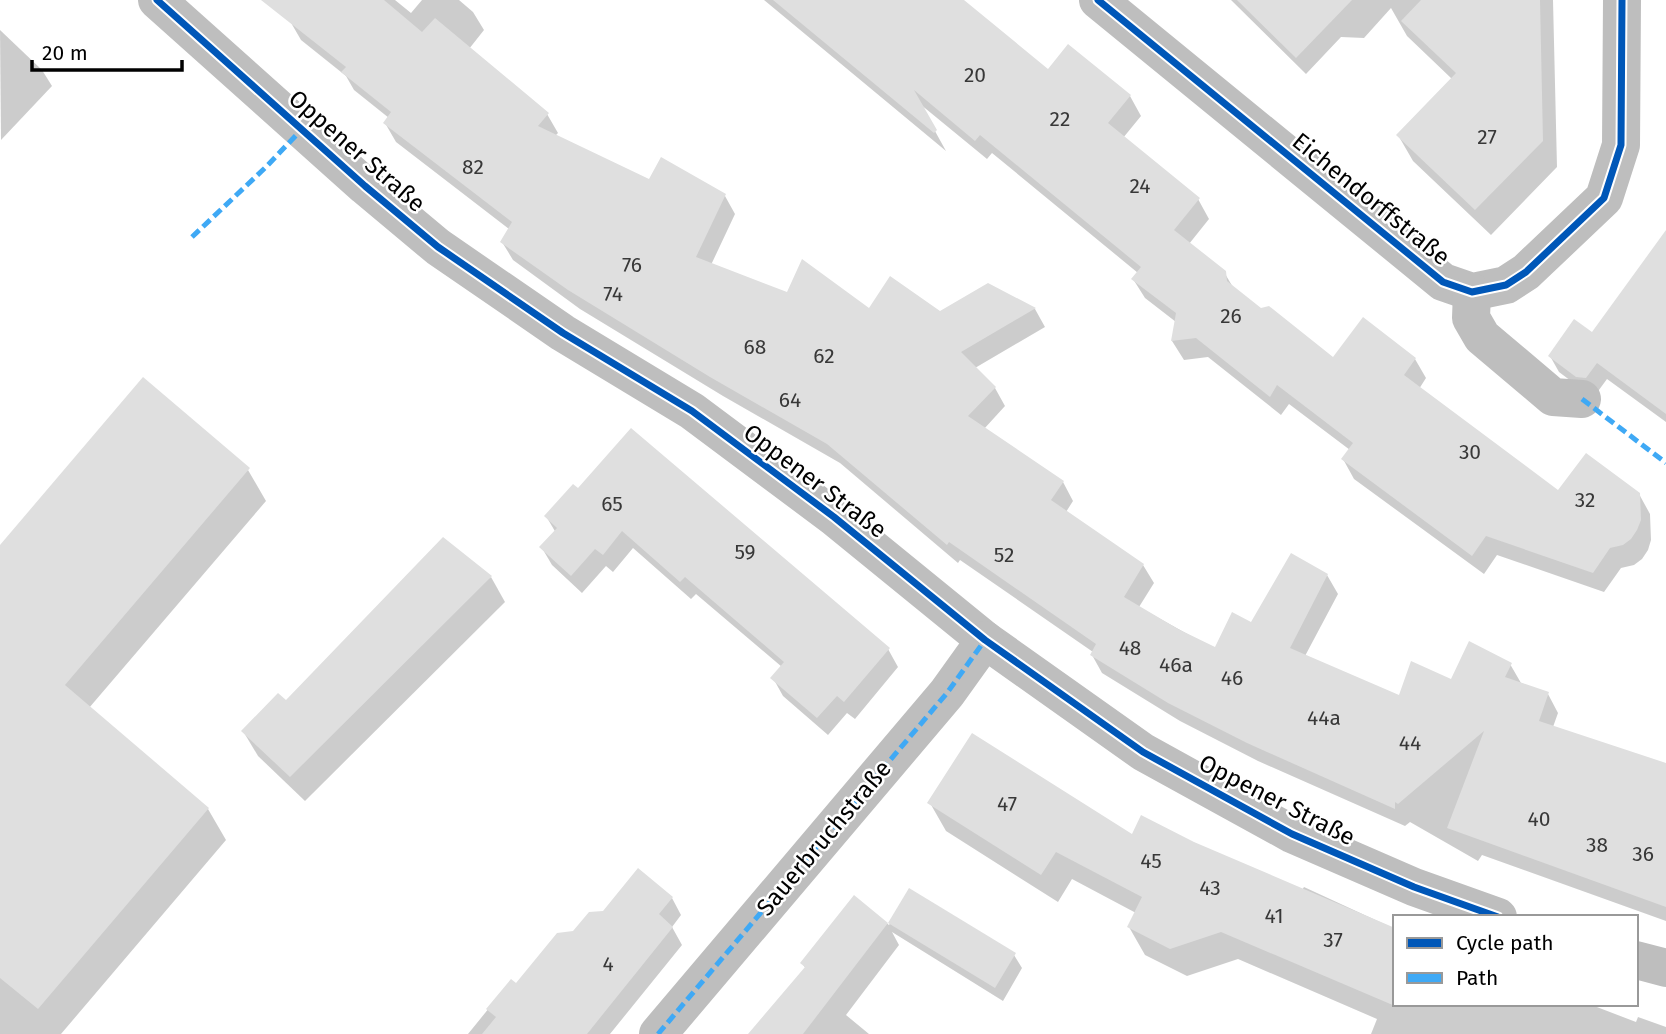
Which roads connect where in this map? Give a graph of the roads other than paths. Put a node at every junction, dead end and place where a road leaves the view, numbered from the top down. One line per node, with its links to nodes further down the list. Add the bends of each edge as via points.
1 (157, 0): 6 (street, Oppener Straße, via 438,247 564,333 692,411 834,517)
2 (1098, 0): 4 (street, Eichendorffstraße, via 1443,282)
3 (1622, 0): 4 (street, via 1621,145 1604,198 1526,272 1506,285)
4 (1472, 292): 5 (street, via 1471,318 1482,337 1553,397)
5 (1582, 399)
6 (985, 640): 7 (street, Oppener Straße, via 1143,752 1292,834); 10 (street, Sauerbruchstraße, via 947,693)
7 (1491, 915)
8 (1638, 961): 9 (street)
9 (1666, 968)
10 (658, 1034)

